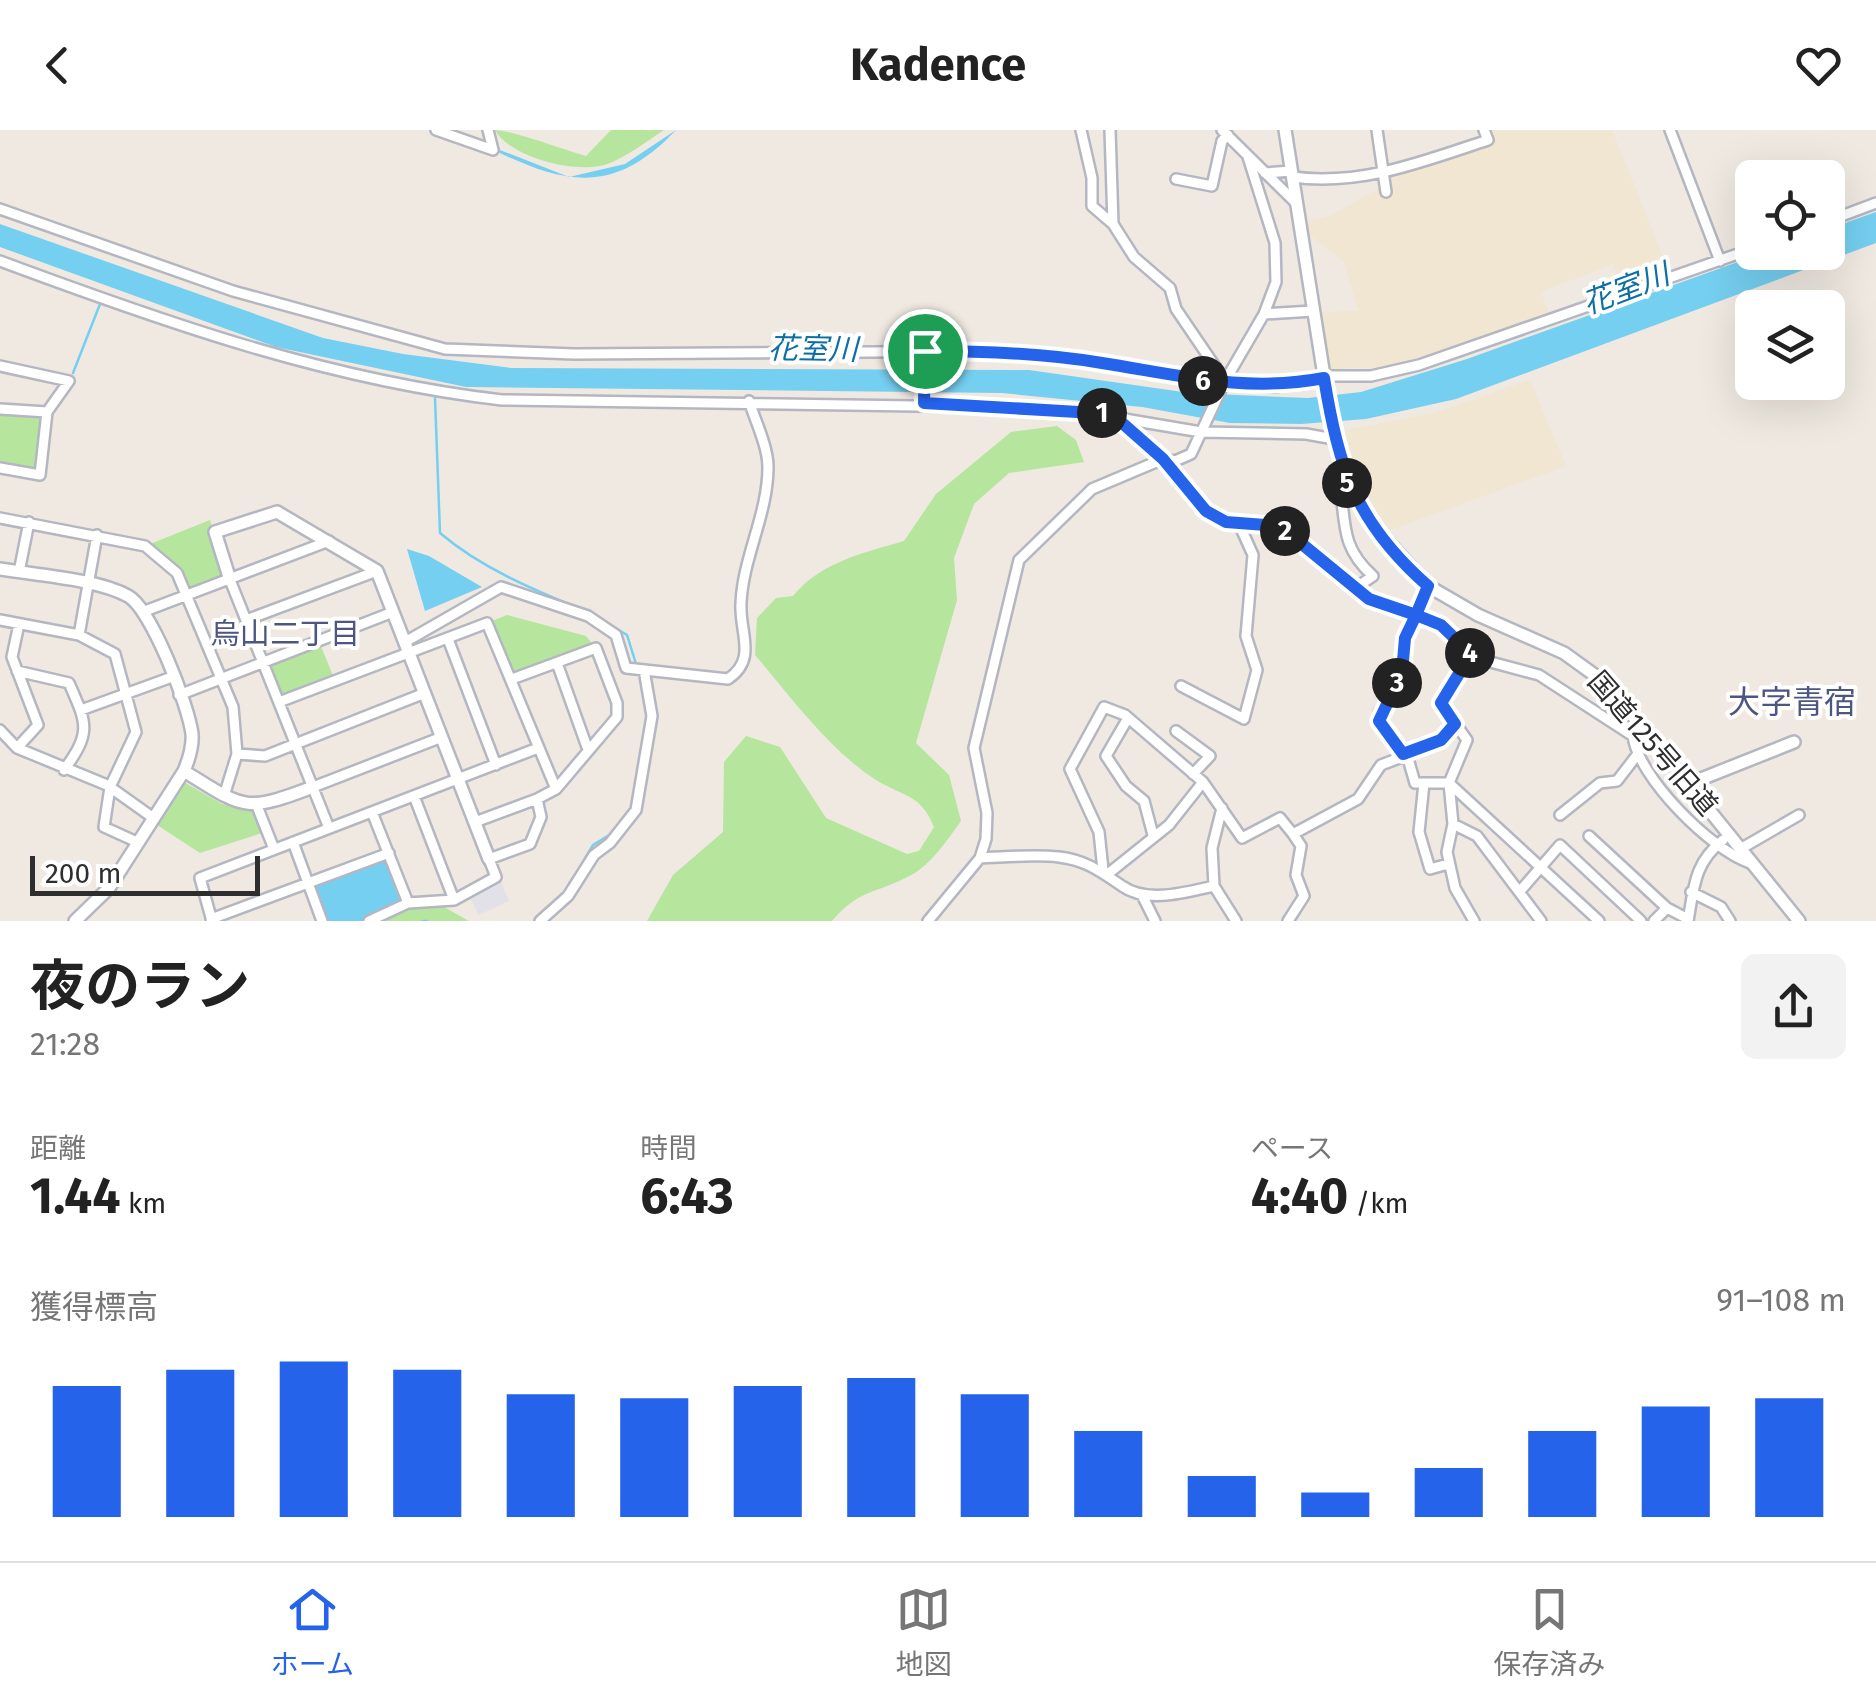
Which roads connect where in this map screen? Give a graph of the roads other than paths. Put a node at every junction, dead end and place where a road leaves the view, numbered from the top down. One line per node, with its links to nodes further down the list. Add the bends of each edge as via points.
1 (436, 130): 2 (street, via 493,150)
2 (488, 130)
3 (1081, 130): 20 (street, via 1092,206)
4 (1110, 130): 20 (street)
5 (1284, 130): 12 (street, 国道125号旧道)
6 (1378, 130): 13 (street)
7 (1484, 130): 13 (street, via 1488,140)
8 (1670, 130): 23 (street)
9 (1225, 133): 10 (street); 14 (street, via 1212,186)
10 (1248, 157): 11 (street); 25 (street, via 1278,253)
11 (1265, 173): 12 (street); 16 (street)
12 (1291, 174): 13 (street, via 1343,181); 16 (street, 国道125号旧道)
13 (1384, 174): 15 (street)
14 (1176, 178)
15 (1386, 192)
16 (1296, 202): 24 (street, 国道125号旧道)
17 (1876, 203): 19 (street)
18 (0, 209): 26 (street, via 233,291 446,349)
19 (1845, 215)
20 (1113, 224): 29 (street, via 1134,257 1170,288)
21 (1735, 255): 23 (street)
22 (0, 261): 30 (street, via 294,363 426,392 502,400)
23 (1720, 261): 28 (street, via 1453,355)
24 (1313, 311): 25 (street); 28 (street, 国道125号旧道)
25 (1264, 314): 29 (street)
26 (925, 351): 29 (street, via 1014,351); 31 (street)
27 (0, 366): 33 (street, via 69,381)
28 (1324, 382): 29 (street); 36 (street, 国道125号旧道)
29 (1223, 385): 35 (street)
30 (749, 400): 31 (street); 65 (street, via 768,464 761,526 742,594 746,660 728,679)
31 (924, 403): 34 (street)
32 (0, 409): 33 (street)
33 (47, 412): 38 (street, via 40,475)
34 (1112, 414): 35 (street); 37 (street)
35 (1203, 428): 36 (street); 37 (street, via 1183,460)
36 (1333, 434): 39 (street, 国道125号旧道)
37 (1163, 459): 42 (street, via 1206,511); 127 (street, via 1092,488 1019,560 974,748 987,813)
38 (0, 468)
39 (1350, 489): 50 (street, 国道125号旧道, via 1377,533); 51 (street, via 1342,500 1345,536 1354,558 1373,576)
40 (0, 518): 41 (street)
41 (29, 522): 43 (street); 47 (street)
42 (1239, 524): 51 (street, via 1280,526); 70 (street, via 1253,556 1246,636 1257,670 1244,719)
43 (97, 535): 49 (street); 52 (street, via 145,546 164,558)
44 (330, 541): 46 (street); 48 (street); 48 (street, via 277,512 215,532)
45 (0, 569): 47 (street)
46 (378, 571): 54 (street); 57 (street)
47 (19, 572): 49 (street)
48 (230, 580): 52 (street); 57 (street)
49 (89, 585): 53 (street, via 128,595); 59 (street)
50 (1428, 586): 55 (street); 77 (street, 国道125号旧道, via 1581,664)
51 (1354, 589): 55 (street)
52 (190, 593): 53 (street); 68 (street)
53 (144, 611): 67 (street)
54 (393, 612): 61 (street); 63 (street)
55 (1416, 615): 62 (street, via 1441,625); 89 (street, via 1405,638 1402,672 1380,713 1383,729)
56 (0, 620): 58 (street)
57 (246, 620): 63 (street)
58 (19, 624): 59 (street); 66 (street, via 12,657)
59 (78, 634): 71 (street, via 115,654)
60 (448, 639): 61 (street); 69 (street, via 487,623); 91 (street)
61 (407, 648): 65 (street, via 500,587 588,616 616,635 626,668); 72 (street); 74 (street)
62 (1471, 654): 78 (street, via 1441,703); 81 (street, via 1538,676)
63 (263, 662): 68 (street); 74 (street)
64 (556, 662): 69 (street); 87 (street); 87 (street, via 596,648 616,703 616,717)
65 (644, 670): 146 (street, via 652,716 636,810)
66 (17, 671): 75 (street, via 69,683); 85 (street, via 38,725)
67 (172, 677): 71 (street); 73 (street)
68 (222, 678): 73 (street); 88 (street, via 236,722)
69 (512, 680): 86 (street)
70 (1181, 686)
71 (129, 694): 75 (street); 100 (street, via 136,732)
72 (425, 694): 82 (street); 84 (street)
73 (179, 695): 93 (street, via 192,742)
74 (279, 702): 84 (street)
75 (81, 710): 92 (street, via 84,740)
76 (1128, 718): 94 (street); 117 (street, via 1106,756 1144,800); 132 (street, via 1104,707 1070,760 1099,832)
77 (1642, 723): 81 (street); 99 (street, 国道125号旧道)
78 (1455, 724): 89 (street, via 1441,740); 98 (street, via 1467,744)
79 (0, 730): 85 (street)
80 (1176, 731): 94 (street, via 1210,756)
81 (1632, 736): 90 (street)
82 (442, 738): 95 (street); 101 (street)
83 (1794, 742): 99 (street)
84 (296, 744): 88 (street, via 265,756); 101 (street)
85 (17, 748): 92 (street)
86 (538, 748): 91 (street); 102 (street)
87 (587, 748): 102 (street)
88 (237, 754): 103 (street)
89 (1403, 754): 97 (street, via 1415,783); 115 (street, via 1381,765 1358,799)
90 (1637, 756): 109 (street, via 1617,781 1600,783); 121 (street, via 1667,798)
91 (496, 764): 95 (street)
92 (64, 770): 100 (street)
93 (184, 771): 103 (street); 111 (street)
94 (1193, 774): 96 (street)
95 (458, 779): 104 (street); 112 (street)
96 (1203, 782): 107 (street); 117 (street)
97 (1424, 783): 98 (street); 126 (street, via 1419,832)
98 (1449, 783): 113 (street); 131 (street)
99 (1691, 783): 116 (street, 国道125号旧道)
100 (110, 787): 111 (street); 119 (street, via 104,827)
101 (313, 788): 106 (street); 114 (street)
102 (556, 790): 105 (street)
103 (224, 796): 106 (street)
104 (414, 796): 108 (street); 138 (street)
105 (537, 799): 112 (street); 128 (street, via 541,817 530,844)
106 (258, 806): 124 (street)
107 (1222, 808): 115 (street, via 1242,838 1280,818); 134 (street, via 1212,848)
108 (372, 812): 114 (street); 125 (street)
109 (1560, 815)
110 (1799, 815): 123 (street)
111 (152, 817): 119 (street)
112 (475, 822): 128 (street)
113 (1452, 824): 122 (street); 135 (street, via 1478,836 1505,878)
114 (329, 828): 120 (street)
115 (1293, 834): 150 (street, via 1301,846 1296,875 1304,896)
116 (1731, 834): 121 (street); 123 (street, 国道125号旧道)
117 (1153, 835): 132 (street)
118 (1589, 836): 140 (street)
119 (138, 842): 143 (street, via 110,888)
120 (293, 842): 124 (street); 133 (street)
121 (1718, 843): 130 (street); 136 (street, via 1703,859)
122 (1447, 848): 126 (street); 129 (street)
123 (1742, 848): 130 (street, 国道125号旧道)
124 (274, 849): 141 (street, via 200,878)
125 (389, 853): 133 (street); 139 (street)
126 (1426, 855): 129 (street, via 1430,869)
127 (980, 858): 132 (street, via 1061,857); 147 (street)
128 (489, 859): 138 (street, via 496,877)
129 (1448, 864): 151 (street)
130 (1754, 864): 157 (street, 国道125号旧道)
131 (1543, 865): 135 (street); 153 (street); 154 (street, via 1560,845)
132 (1106, 871): 137 (street)
133 (307, 882): 141 (street); 144 (street)
134 (1214, 886): 137 (street); 149 (street)
135 (1521, 890): 152 (street)
136 (1691, 892): 142 (street); 156 (street, via 1720,907)
137 (1142, 895): 148 (street)
138 (454, 900): 139 (street)
139 (408, 903): 145 (street)
140 (1666, 908): 142 (street); 155 (street)
141 (211, 920)
142 (1688, 920)
143 (74, 921)
144 (322, 921)
145 (369, 921)
146 (540, 921)
147 (928, 921)
148 (1155, 921)
149 (1236, 921)
150 (1288, 921)
151 (1474, 921)
152 (1541, 921)
153 (1599, 921)
154 (1641, 921)
155 (1654, 921)
156 (1730, 921)
157 (1799, 921)

